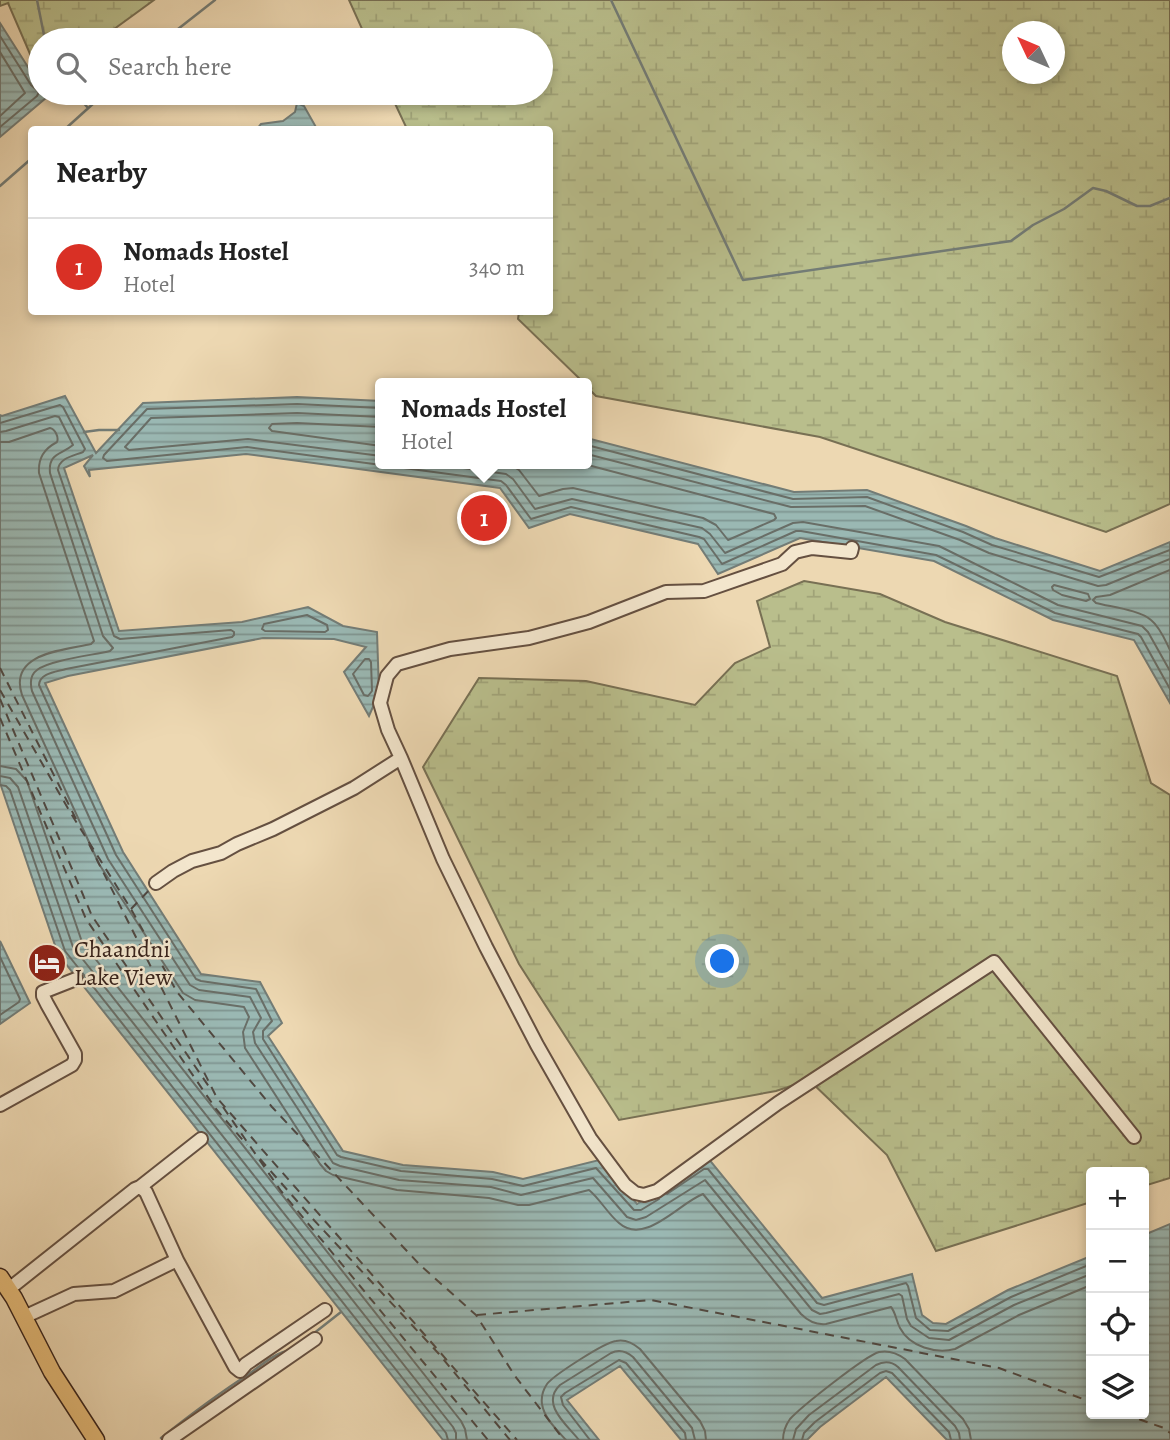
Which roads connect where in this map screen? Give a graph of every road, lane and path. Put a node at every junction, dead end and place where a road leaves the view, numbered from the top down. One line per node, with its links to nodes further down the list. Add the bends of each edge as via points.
1 (852, 548): 2 (street, via 851,552 812,548 795,552 782,564 704,592 666,592 589,622 397,664 387,676 380,703)
2 (401, 758): 3 (street, via 354,788 221,853 192,861); 6 (street, via 443,859 537,1045 590,1138 635,1193 657,1191 778,1103 994,962)
3 (156, 883)
4 (76, 979): 5 (street, via 43,992 75,1054 72,1065)
5 (0, 1105)
6 (1133, 1137)
7 (201, 1139): 8 (street)
8 (140, 1187): 9 (street); 10 (street)
9 (177, 1260): 11 (street, via 240,1371); 12 (street, via 114,1291 74,1294)
10 (3, 1283): 12 (main road)
11 (325, 1310)
12 (24, 1317): 14 (main road, via 52,1372)
13 (315, 1339): 15 (street)
14 (96, 1440)
15 (169, 1440)

